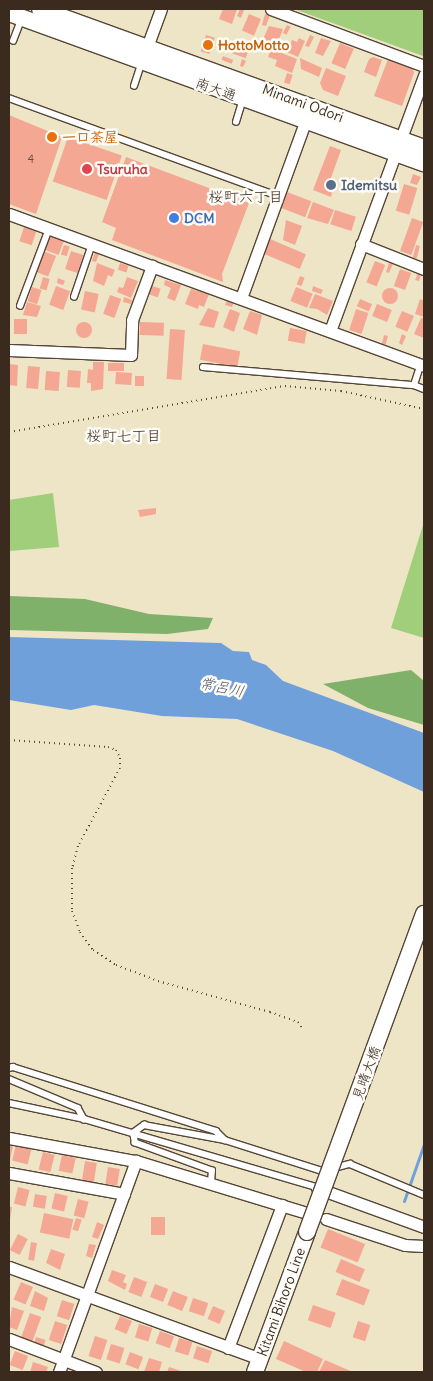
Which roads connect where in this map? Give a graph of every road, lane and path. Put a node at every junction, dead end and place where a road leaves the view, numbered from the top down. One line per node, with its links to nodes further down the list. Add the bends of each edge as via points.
1 (40, 9): 6 (street, Minami Odori)
2 (160, 9): 6 (street)
3 (271, 9): 7 (street)
4 (15, 16): 5 (lane); 6 (street, 南大通)
5 (13, 41)
6 (144, 55): 9 (lane); 11 (street, 南大通); 12 (street, Minami Odori)
7 (424, 66)
8 (424, 75): 14 (street)
9 (134, 86)
10 (9, 98): 17 (lane)
11 (243, 99): 12 (street, 南大通); 13 (lane)
12 (308, 114): 14 (street, Minami Odori); 17 (street)
13 (236, 122)
14 (398, 146): 15 (street, Minami Odori); 16 (street); 21 (street)
15 (424, 148)
16 (424, 163)
17 (278, 196): 25 (street)
18 (9, 214): 19 (street)
19 (49, 228): 20 (street); 26 (lane)
20 (92, 244): 22 (street); 24 (lane)
21 (361, 244): 23 (street); 27 (street)
22 (152, 266): 25 (street); 28 (street, via 132,320 131,355)
23 (424, 269)
24 (74, 297)
25 (241, 298): 27 (street)
26 (20, 306)
27 (330, 331): 29 (street)
28 (9, 350)
29 (423, 365): 31 (lane)
30 (204, 367): 31 (lane)
31 (414, 385): 32 (lane)
32 (424, 389)
33 (424, 409): 34 (path, via 341,391 285,386)
34 (9, 432)
35 (9, 740): 37 (path, via 108,747 116,750 120,758 120,768 78,846 72,868 72,911 80,932 93,950 132,971 210,997 270,1012 298,1022)
36 (424, 914): 55 (street, 見晴大橋, bridge)
37 (304, 1029)
38 (9, 1068): 44 (lane, via 216,1131)
39 (9, 1079): 41 (lane, via 78,1108)
40 (9, 1104): 41 (lane)
41 (84, 1119): 42 (lane)
42 (133, 1133): 44 (lane, via 144,1126); 47 (lane, via 135,1143 212,1172); 48 (lane)
43 (9, 1138): 45 (street)
44 (225, 1140): 50 (lane, via 323,1171 350,1164)
45 (136, 1161): 47 (street); 49 (street)
46 (9, 1173): 49 (street)
47 (211, 1182): 51 (street)
48 (316, 1187): 54 (street)
49 (124, 1194): 58 (street)
50 (424, 1195)
51 (282, 1205): 52 (street); 60 (street)
52 (304, 1212)
53 (326, 1219): 56 (street, via 405,1245)
54 (424, 1227)
55 (307, 1232): 62 (street, Kitami Bihoro Line)
56 (424, 1246)
57 (9, 1267): 58 (street)
58 (87, 1296): 60 (street); 61 (street)
59 (9, 1339): 61 (street)
60 (228, 1348): 62 (street)
61 (64, 1360): 63 (street); 64 (street)
62 (257, 1366)
63 (59, 1372)
64 (96, 1372)

